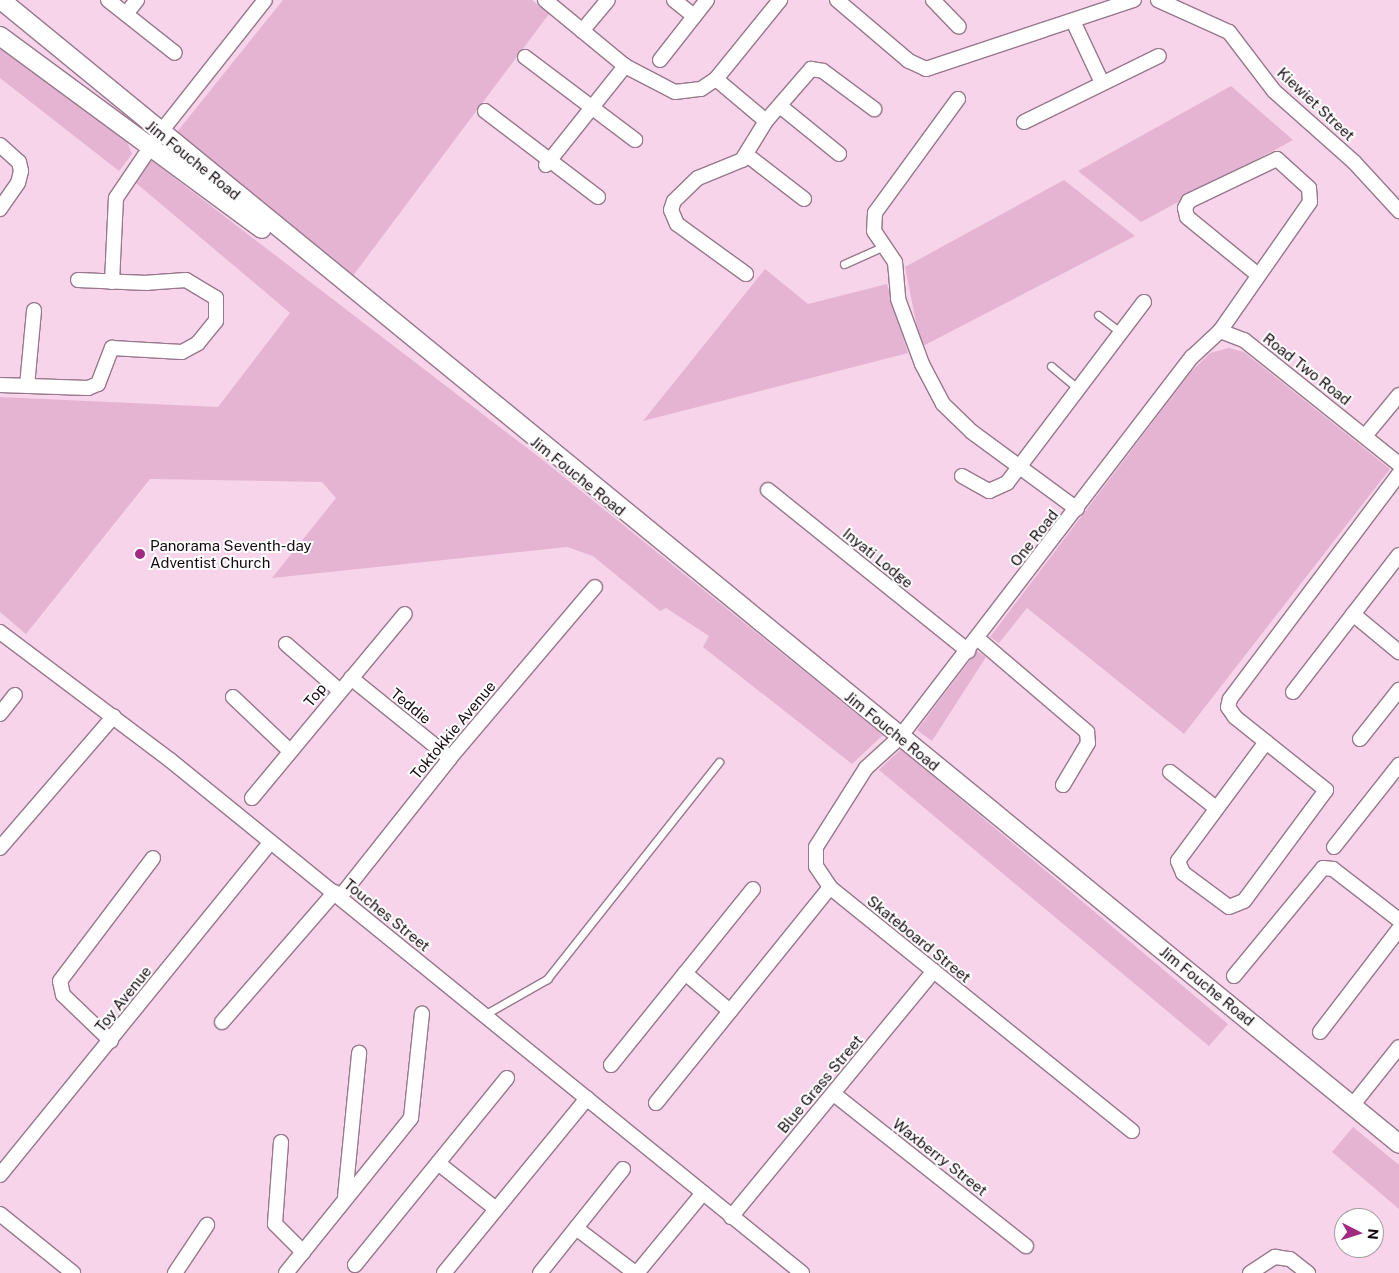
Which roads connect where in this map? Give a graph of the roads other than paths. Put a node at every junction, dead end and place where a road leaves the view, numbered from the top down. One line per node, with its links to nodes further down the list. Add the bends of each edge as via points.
1 (1, 0): 34 (street, Jim Fouche Road)
2 (108, 0): 14 (street)
3 (137, 0): 14 (street)
4 (265, 0): 34 (street)
5 (545, 0): 18 (street)
6 (608, 0): 18 (street)
7 (674, 0): 15 (street)
8 (707, 0): 15 (street)
9 (780, 0): 25 (street)
10 (837, 0): 16 (street, via 910,61 926,69)
11 (933, 0): 17 (street)
12 (1134, 0): 16 (street)
13 (1158, 0): 44 (street, Kiewiet Street, via 1229,32 1274,90 1342,150)
14 (126, 14): 20 (street)
15 (694, 16): 23 (street)
16 (1073, 21): 26 (street)
17 (959, 27)
18 (582, 31): 24 (street)
19 (0, 36): 37 (street, Jim Fouche Road)
20 (175, 53)
21 (1159, 56): 26 (street)
22 (525, 57): 29 (street)
23 (660, 60)
24 (624, 66): 25 (street, via 676,92 701,89); 29 (street)
25 (716, 79): 32 (street)
26 (1102, 84): 33 (street)
27 (958, 99): 45 (street, via 875,213 874,231)
28 (780, 106): 30 (street, via 807,71 815,69); 32 (street); 38 (street)
29 (592, 107): 35 (street); 40 (street)
30 (874, 109)
31 (485, 111): 40 (street)
32 (766, 121): 39 (street)
33 (1024, 122)
34 (160, 133): 37 (street); 54 (street, Jim Fouche Road)
35 (635, 140)
36 (0, 145): 43 (street, via 18,162 20,172 18,184)
37 (150, 148): 50 (street, via 114,203); 54 (street, Jim Fouche Road)
38 (839, 154)
39 (747, 155): 42 (street); 47 (street, via 731,168 698,178 674,201 671,210 677,224)
40 (547, 163): 41 (street)
41 (598, 198)
42 (804, 198)
43 (0, 209)
44 (1399, 211)
45 (882, 247): 46 (lane); 64 (street, via 895,262 898,299 922,364 943,404)
46 (844, 264)
47 (746, 274)
48 (1257, 274): 48 (street, via 1312,196 1277,159 1189,201 1185,208 1186,217); 55 (street)
49 (78, 280): 50 (street)
50 (112, 282): 59 (street, via 186,280 216,298 216,321 198,343 182,352 112,348 98,384 88,388)
51 (1144, 302): 56 (street)
52 (34, 310): 59 (street)
53 (1098, 315): 56 (lane)
54 (386, 319): 86 (street, Jim Fouche Road)
55 (1220, 331): 62 (street, Road Two Road, via 1244,340); 68 (street, One Road, via 1192,357)
56 (1121, 333): 60 (street)
57 (1051, 366): 60 (lane)
58 (0, 385): 59 (street)
59 (27, 386)
60 (1078, 389): 64 (street)
61 (1399, 395): 62 (street)
62 (1365, 436): 63 (street, Road Two Road)
63 (1399, 464)
64 (1018, 467): 66 (street, via 1007,483 989,491); 68 (street)
65 (1399, 474): 88 (street, via 1230,699 1230,712)
66 (962, 476)
67 (768, 490): 76 (street, Inyati Lodge)
68 (1076, 509): 74 (street, One Road)
69 (1399, 555): 72 (street)
70 (595, 587): 90 (street, Toktokkie Avenue)
71 (405, 614): 78 (street, Top)
72 (1353, 614): 77 (street); 81 (street)
73 (0, 632): 85 (street, Touches Street)
74 (978, 638): 76 (street, One Road); 94 (street, via 1087,732 1088,743)
75 (286, 644): 80 (street)
76 (968, 650): 86 (street, One Road)
77 (1399, 652)
78 (351, 678): 80 (street, Top); 90 (street, Teddie)
79 (1399, 690): 87 (street)
80 (340, 691): 89 (street, Top)
81 (1293, 692)
82 (16, 694): 84 (street)
83 (232, 697): 89 (street)
84 (0, 714)
85 (114, 716): 97 (street, Touches Street); 99 (street)
86 (900, 737): 101 (street, Skateboard Street, via 866,768 816,847 816,866); 122 (street, Jim Fouche Road)
87 (1360, 739)
88 (1266, 742): 96 (street); 96 (street, via 1324,784 1326,792 1236,906 1225,905 1178,867 1180,854)
89 (290, 751): 95 (street, Top)
90 (450, 758): 103 (street, Toktokkie Avenue)
91 (719, 762): 111 (lane, via 547,979)
92 (1399, 765): 98 (street)
93 (1170, 772): 96 (street)
94 (1064, 785)
95 (252, 798)
96 (1216, 808)
97 (271, 842): 103 (street, Touches Street); 114 (street, Toy Avenue)
98 (1334, 847)
99 (0, 848)
100 (153, 858): 114 (street, via 60,981 63,995)
101 (830, 887): 106 (street, Skateboard Street); 109 (street)
102 (753, 889): 107 (street)
103 (338, 895): 111 (street, Touches Street); 112 (street, Toktokkie Avenue)
104 (1399, 920): 108 (street, via 1333,869 1323,868)
105 (1399, 929): 113 (street)
106 (934, 971): 119 (street, Blue Grass Street); 123 (street, Skateboard Street)
107 (685, 973): 109 (street); 117 (street)
108 (1234, 976)
109 (730, 1010): 121 (street)
110 (422, 1014): 130 (street, via 411,1118)
111 (484, 1015): 120 (street, Touches Street)
112 (222, 1022)
113 (1320, 1032)
114 (110, 1041): 128 (street, Toy Avenue)
115 (1399, 1047): 122 (street)
116 (359, 1053): 130 (street)
117 (611, 1065)
118 (507, 1078): 126 (street)
119 (834, 1094): 133 (street, Blue Grass Street); 136 (street, Waxberry Street)
120 (587, 1098): 129 (street, Touches Street); 131 (street)
121 (656, 1103)
122 (1352, 1106): 125 (street, Jim Fouche Road)
123 (1132, 1130)
124 (280, 1142): 137 (street, via 275,1224)
125 (1399, 1144)
126 (438, 1163): 131 (street); 138 (street)
127 (623, 1169): 135 (street)
128 (0, 1175)
129 (704, 1193): 133 (street, Touches Street); 145 (street)
130 (345, 1197): 137 (street)
131 (496, 1209): 143 (street)
132 (0, 1214): 140 (street)
133 (731, 1217): 146 (street, Touches Street)
134 (207, 1225): 141 (street)
135 (576, 1228): 144 (street); 145 (street)
136 (1026, 1246)
137 (303, 1252): 142 (street)
138 (355, 1265)
139 (1252, 1271): 147 (street, via 1265,1259 1282,1257)
140 (73, 1273)
141 (175, 1273)
142 (286, 1273)
143 (444, 1273)
144 (540, 1273)
145 (636, 1273)
146 (802, 1273)
147 (1308, 1273)

